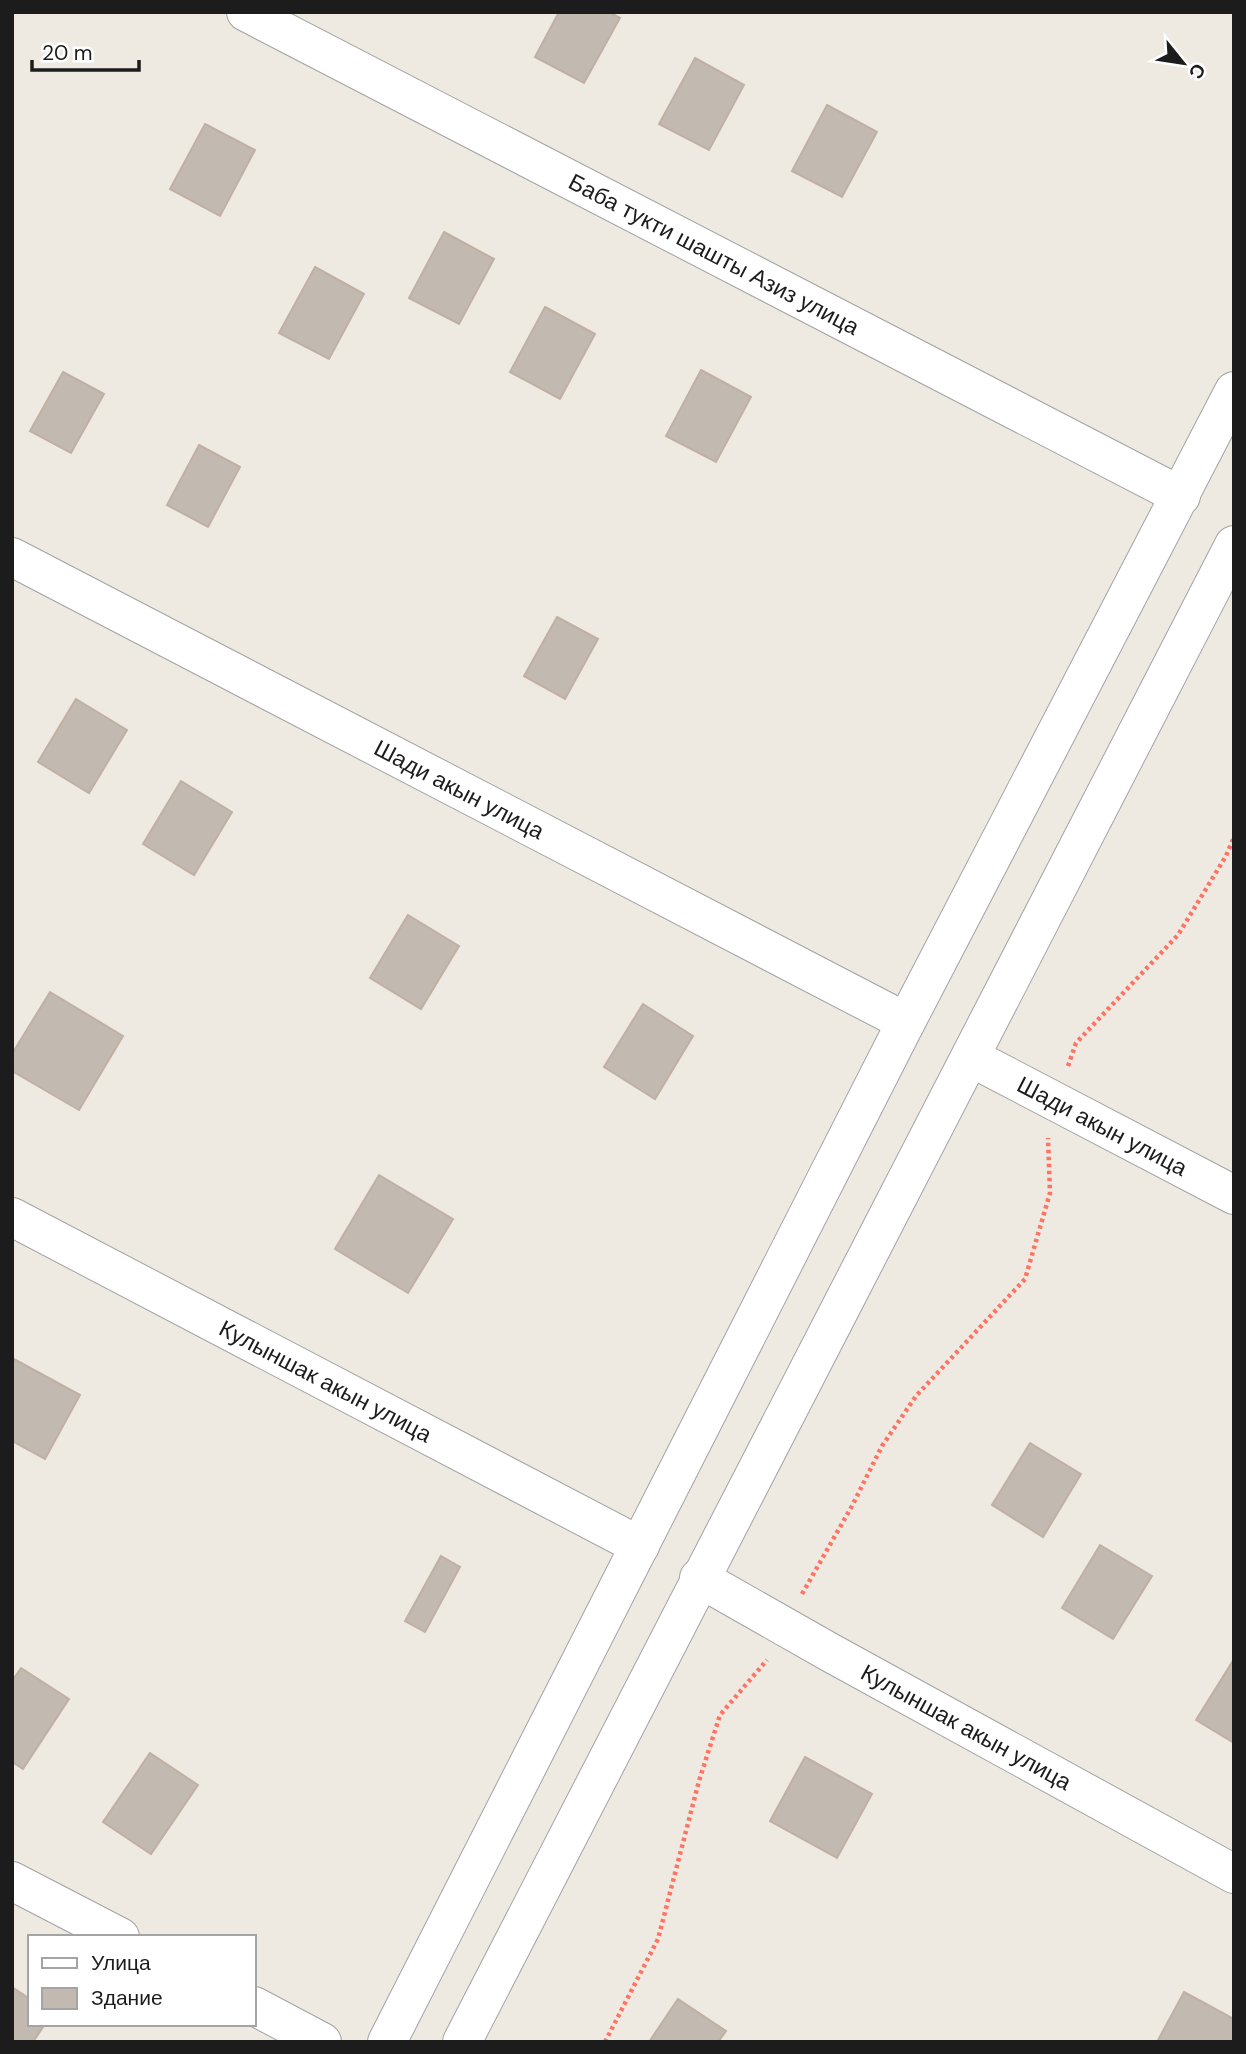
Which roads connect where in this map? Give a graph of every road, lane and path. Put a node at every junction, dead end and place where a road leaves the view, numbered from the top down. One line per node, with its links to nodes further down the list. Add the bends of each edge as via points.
1 (246, 12): 3 (street, Баба тукти шашты Азиз улица)
2 (1234, 391): 3 (street)
3 (1181, 496): 7 (street)
4 (1234, 545): 8 (street)
5 (12, 557): 7 (street, Шади акын улица)
6 (1234, 836): 9 (path, via 1178,936 1076,1044)
7 (906, 1022): 12 (street)
8 (972, 1058): 9 (street, Шади акын улица); 13 (street)
9 (1056, 1102): 10 (street, Шади акын улица); 14 (path, via 1047,1127 1050,1194 1025,1279 909,1406 882,1446)
10 (1234, 1195)
11 (12, 1216): 12 (street, Кулыншак акын улица)
12 (640, 1546): 20 (street)
13 (699, 1578): 14 (street, Кулыншак акын улица); 21 (street)
14 (786, 1628): 15 (street, Кулыншак акын улица); 22 (path, via 778,1648 720,1715 658,1939)
15 (1234, 1874)
16 (12, 1881): 17 (street)
17 (116, 1935)
18 (256, 2007): 19 (street)
19 (323, 2042)
20 (387, 2042)
21 (462, 2042)
22 (605, 2042)

